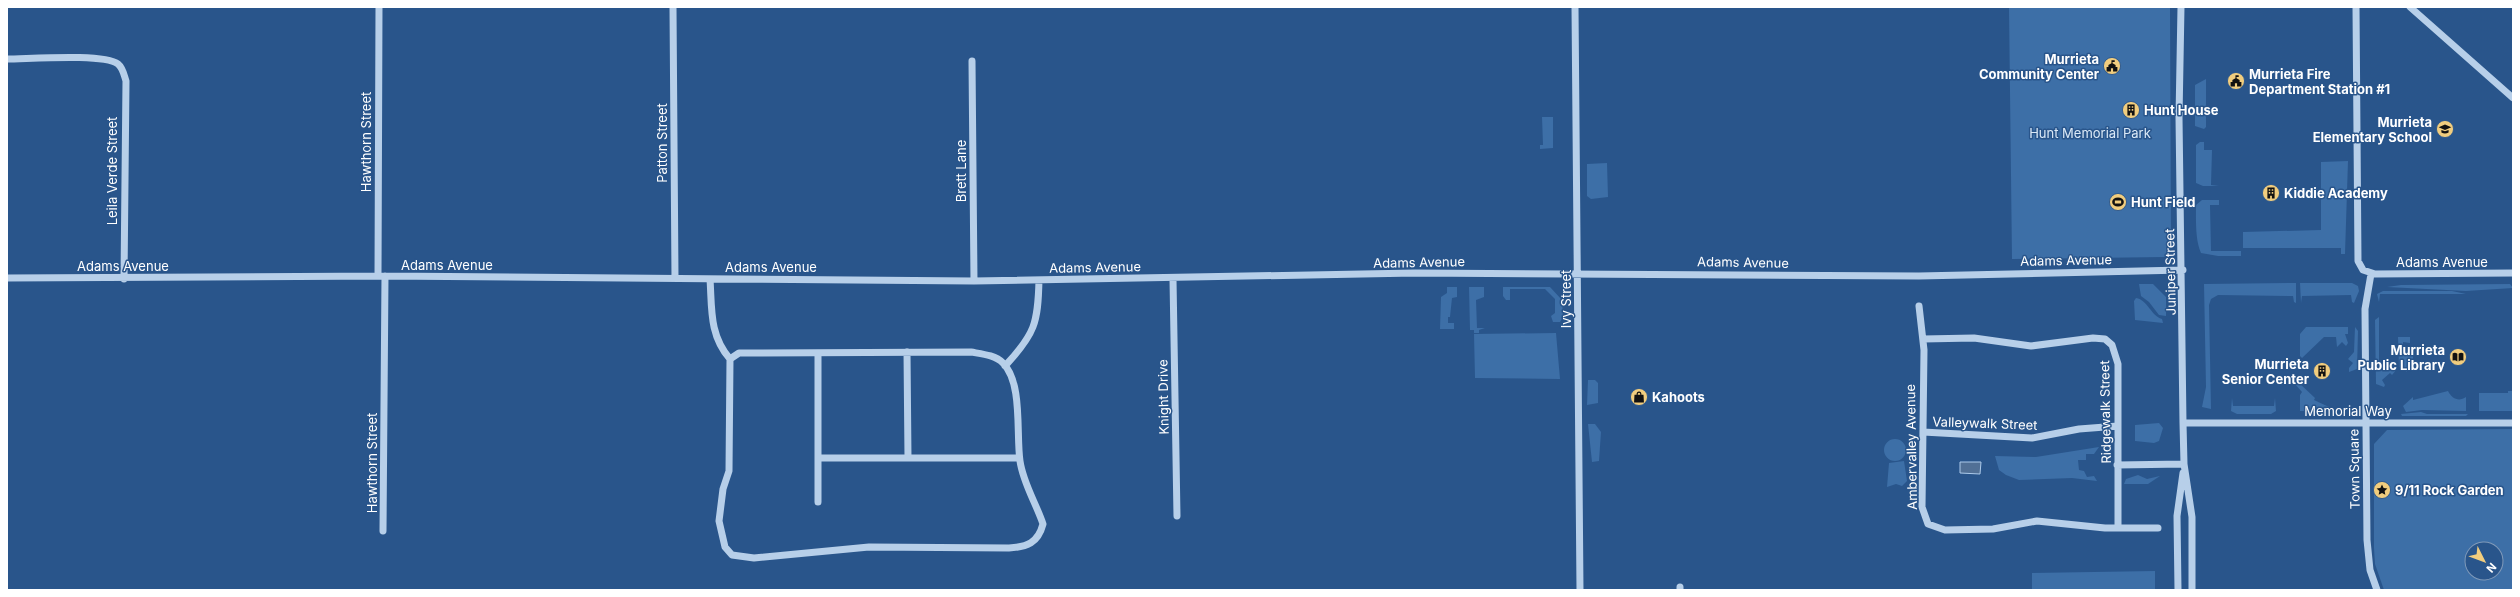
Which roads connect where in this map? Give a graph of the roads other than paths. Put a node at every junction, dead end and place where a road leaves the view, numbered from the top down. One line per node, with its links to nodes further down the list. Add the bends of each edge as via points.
1 (379, 7): 14 (street, Hawthorn Street)
2 (673, 7): 17 (street, Patton Street)
3 (1575, 7): 11 (street, Ivy Street)
4 (2180, 7): 10 (street, Juniper Street, via 2179,117)
5 (2356, 7): 13 (street, via 2358,261 2362,270)
6 (2410, 7): 9 (street)
7 (7, 59): 16 (street, Leila Verde Street, via 95,58 111,60 119,65 126,81)
8 (972, 61): 21 (street, Brett Lane)
9 (2513, 98)
10 (2183, 270): 11 (street, Adams Avenue, via 1919,276); 28 (street, Juniper Street)
11 (1577, 273): 18 (street, Adams Avenue, via 1415,273); 43 (street, Ivy Street)
12 (2513, 273): 13 (street, Adams Avenue)
13 (2372, 274): 30 (street, Town Square, via 2365,309)
14 (382, 276): 16 (street, Adams Avenue); 17 (street, Adams Avenue); 42 (street, Hawthorn Street)
15 (7, 278): 16 (street, Adams Avenue)
16 (124, 278)
17 (675, 278): 19 (street, Adams Avenue)
18 (1173, 278): 20 (street, Adams Avenue); 39 (street, Knight Drive)
19 (710, 279): 21 (street, Adams Avenue); 26 (street, via 712,324 718,343)
20 (1039, 280): 21 (street, Adams Avenue); 27 (street, via 1039,308 1034,328 1024,345)
21 (974, 281)
22 (1919, 306): 23 (street, Ambervalley Avenue)
23 (1923, 339): 31 (street, Ridgewalk Street, via 1974,338 2031,346 2078,338 2105,339 2112,345 2118,364); 32 (street, Ambervalley Avenue)
24 (907, 352): 25 (street); 27 (street, via 971,352 988,355); 34 (street)
25 (818, 353): 26 (street, via 739,353); 33 (street)
26 (730, 359): 35 (street, via 729,471 723,489 719,521 725,547 732,555 754,558 869,547 1023,547 1032,543 1040,534 1043,524 1026,485)
27 (1005, 366): 35 (street, via 1010,372 1014,387)
28 (2183, 423): 30 (street, Memorial Way); 36 (street, Juniper Street)
29 (2513, 423): 30 (street, Memorial Way)
30 (2366, 424): 46 (street, Town Square, via 2367,540 2370,570)
31 (2118, 426): 32 (street, Valleywalk Street, via 2079,429 2032,438); 37 (street, Ridgewalk Street)
32 (1923, 432): 40 (street, Ambervalley Avenue, via 1922,507 1928,524 1936,529 1993,529 2037,521)
33 (818, 458): 34 (street); 38 (street)
34 (908, 458): 35 (street)
35 (1020, 458)
36 (2184, 464): 37 (street); 44 (street, Juniper Street, via 2177,516); 45 (street, Juniper Street, via 2192,517)
37 (2117, 465): 40 (street, Ridgewalk Street)
38 (818, 502)
39 (1177, 516)
40 (2118, 528): 41 (street, Ambervalley Avenue)
41 (2158, 528)
42 (383, 531)
43 (1580, 590)
44 (2178, 590)
45 (2192, 590)
46 (2377, 590)

